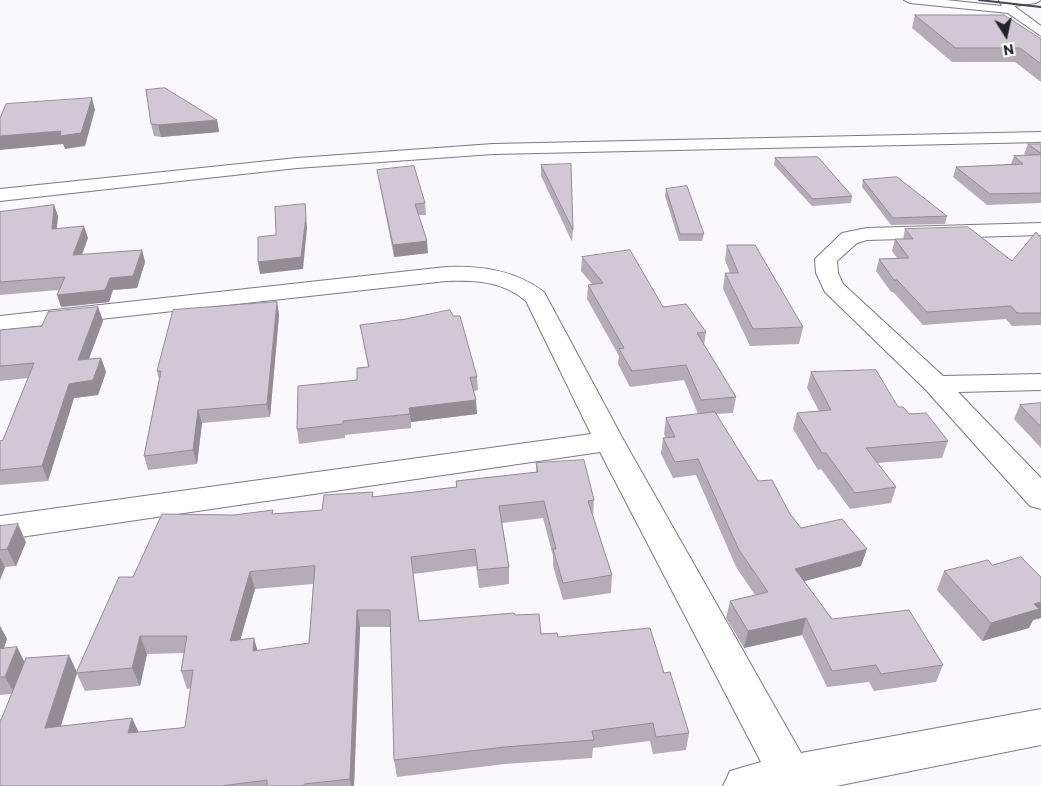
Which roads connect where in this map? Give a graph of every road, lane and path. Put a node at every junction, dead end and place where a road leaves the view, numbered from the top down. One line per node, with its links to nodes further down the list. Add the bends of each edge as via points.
1 (910, 0): 3 (street)
2 (1038, 0): 3 (street)
3 (1008, 4): 4 (street)
4 (1041, 32)
5 (1041, 137): 6 (street, via 492,149 296,163)
6 (0, 195)
7 (1041, 229): 10 (street, via 867,234 850,238 826,259 833,287)
8 (0, 323): 11 (street, via 446,274 475,273 503,278 518,283 536,297)
9 (1041, 382): 10 (street)
10 (936, 384): 12 (street)
11 (609, 441): 13 (street); 15 (street)
12 (1041, 498)
13 (0, 528)
14 (1041, 727): 15 (street)
15 (790, 775): 16 (street)
16 (745, 786)

